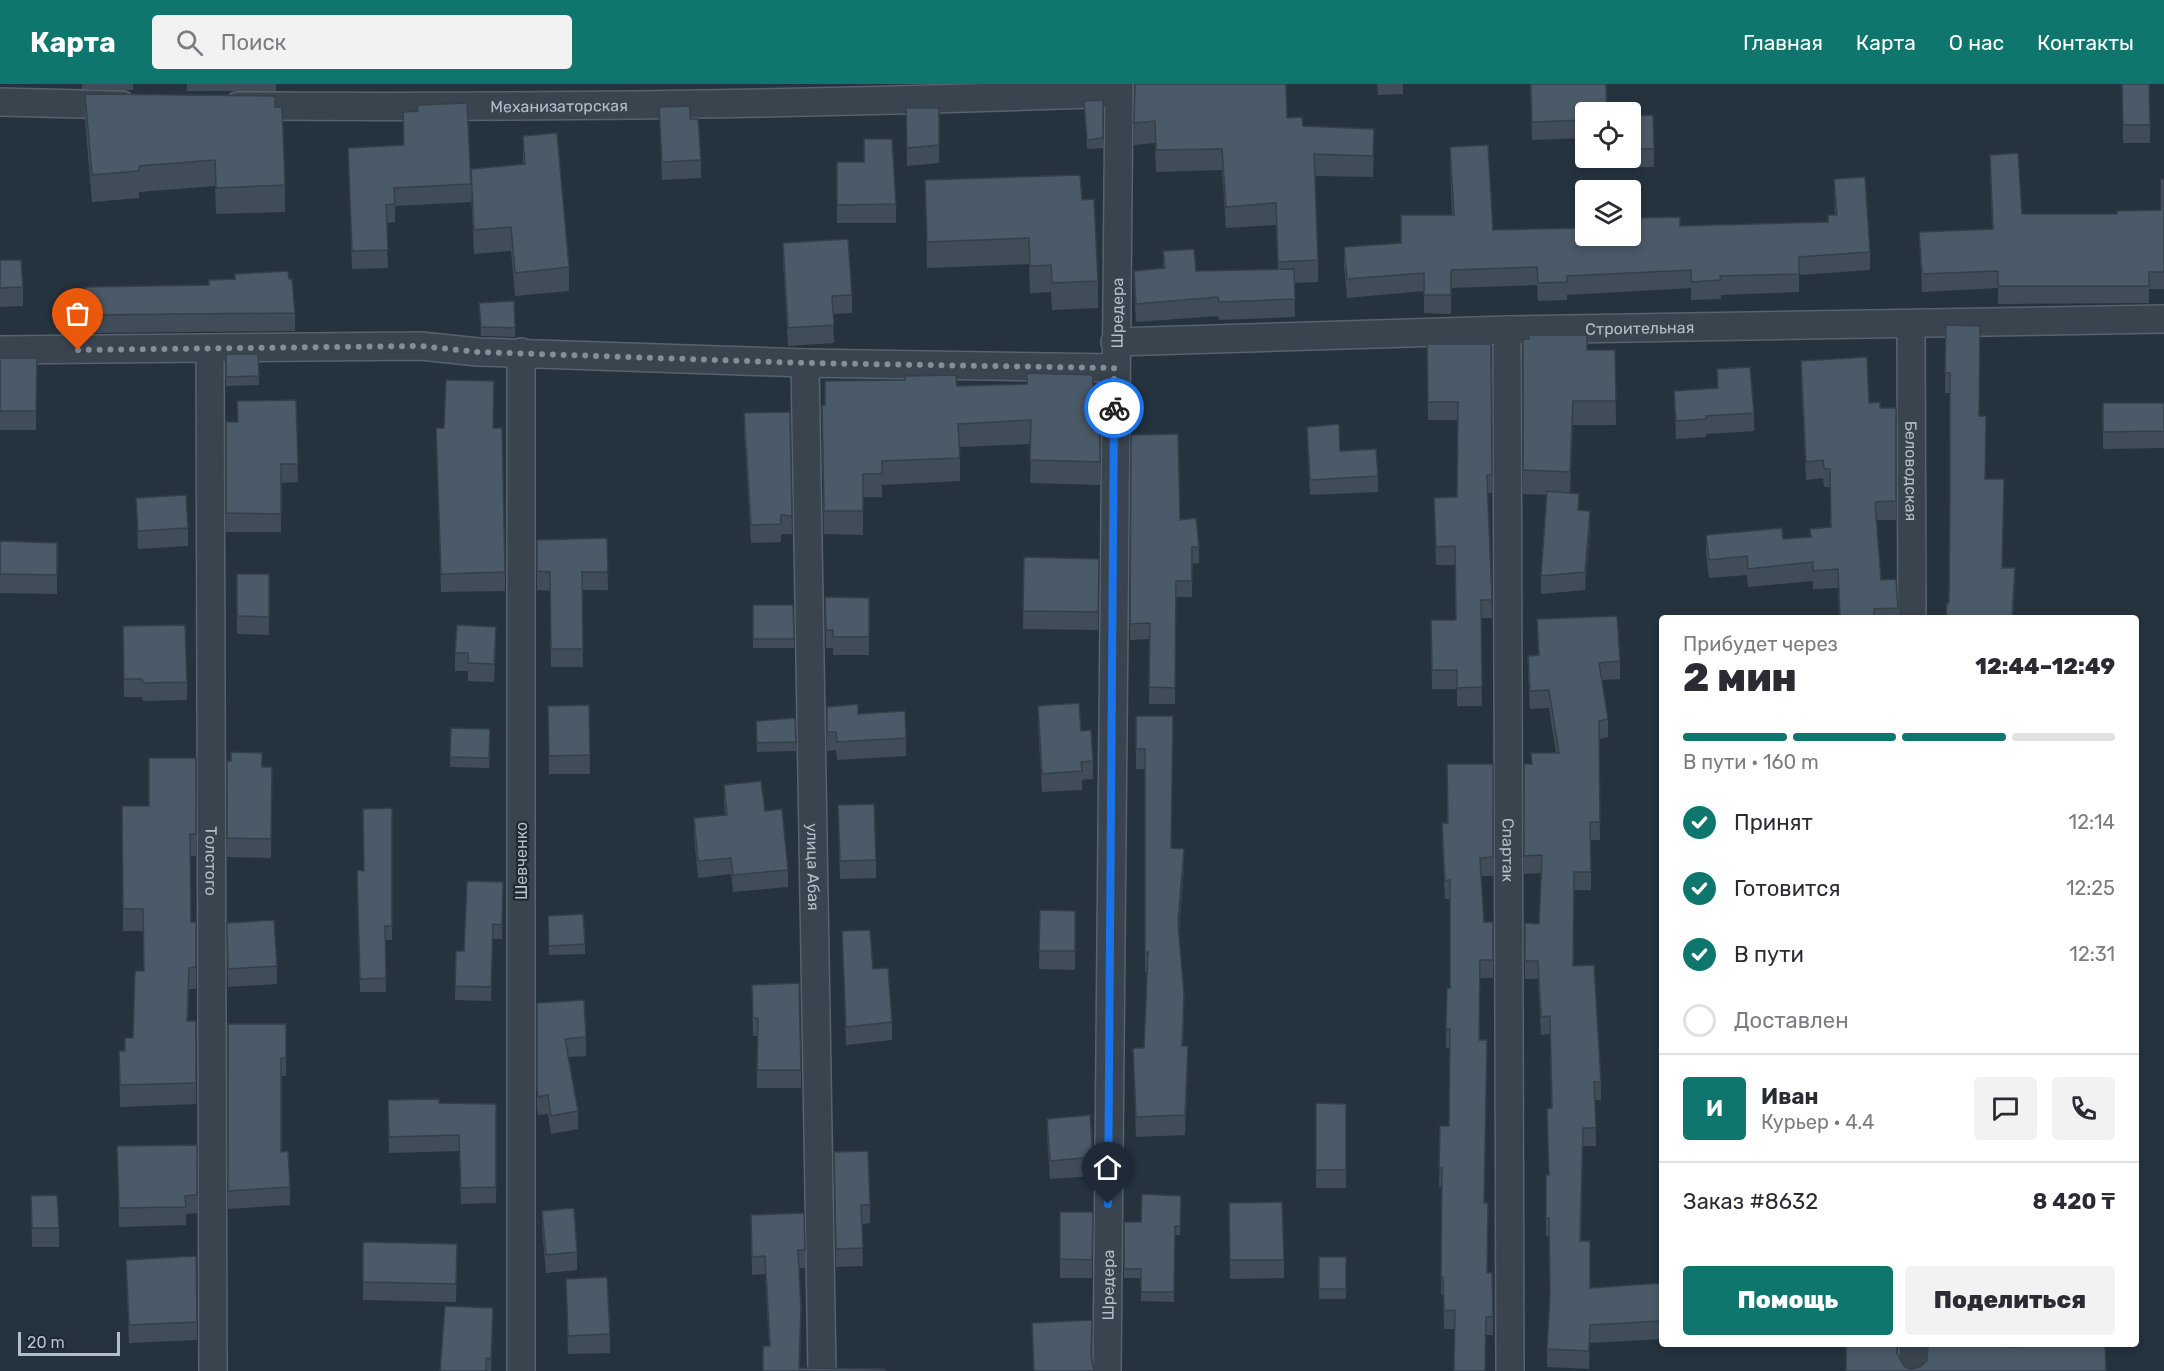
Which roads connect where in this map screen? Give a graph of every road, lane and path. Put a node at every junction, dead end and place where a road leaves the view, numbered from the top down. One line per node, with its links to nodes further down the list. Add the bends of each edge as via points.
1 (1119, 89): 4 (street, Механизаторская, via 931,100); 11 (street, Шредера)
2 (0, 102): 3 (street)
3 (150, 106)
4 (208, 106)
5 (2164, 319): 6 (street, Строительная)
6 (1911, 324): 7 (street, Строительная); 13 (street, Беловодская)
7 (1508, 330): 11 (street, Строительная); 19 (street, Спартак)
8 (210, 349): 9 (street, Строительная); 10 (street, Строительная, via 421,346); 15 (street, Толстого)
9 (0, 350)
10 (521, 352): 12 (street, Строительная); 16 (street, Шевченко)
11 (1115, 355): 12 (street, Строительная); 18 (street, Шредера)
12 (805, 363): 17 (street, улица Абая)
13 (1912, 615)
14 (1913, 1347): 20 (street)
15 (213, 1371)
16 (521, 1371)
17 (822, 1371)
18 (1107, 1371)
19 (1510, 1371)
20 (1913, 1371)

